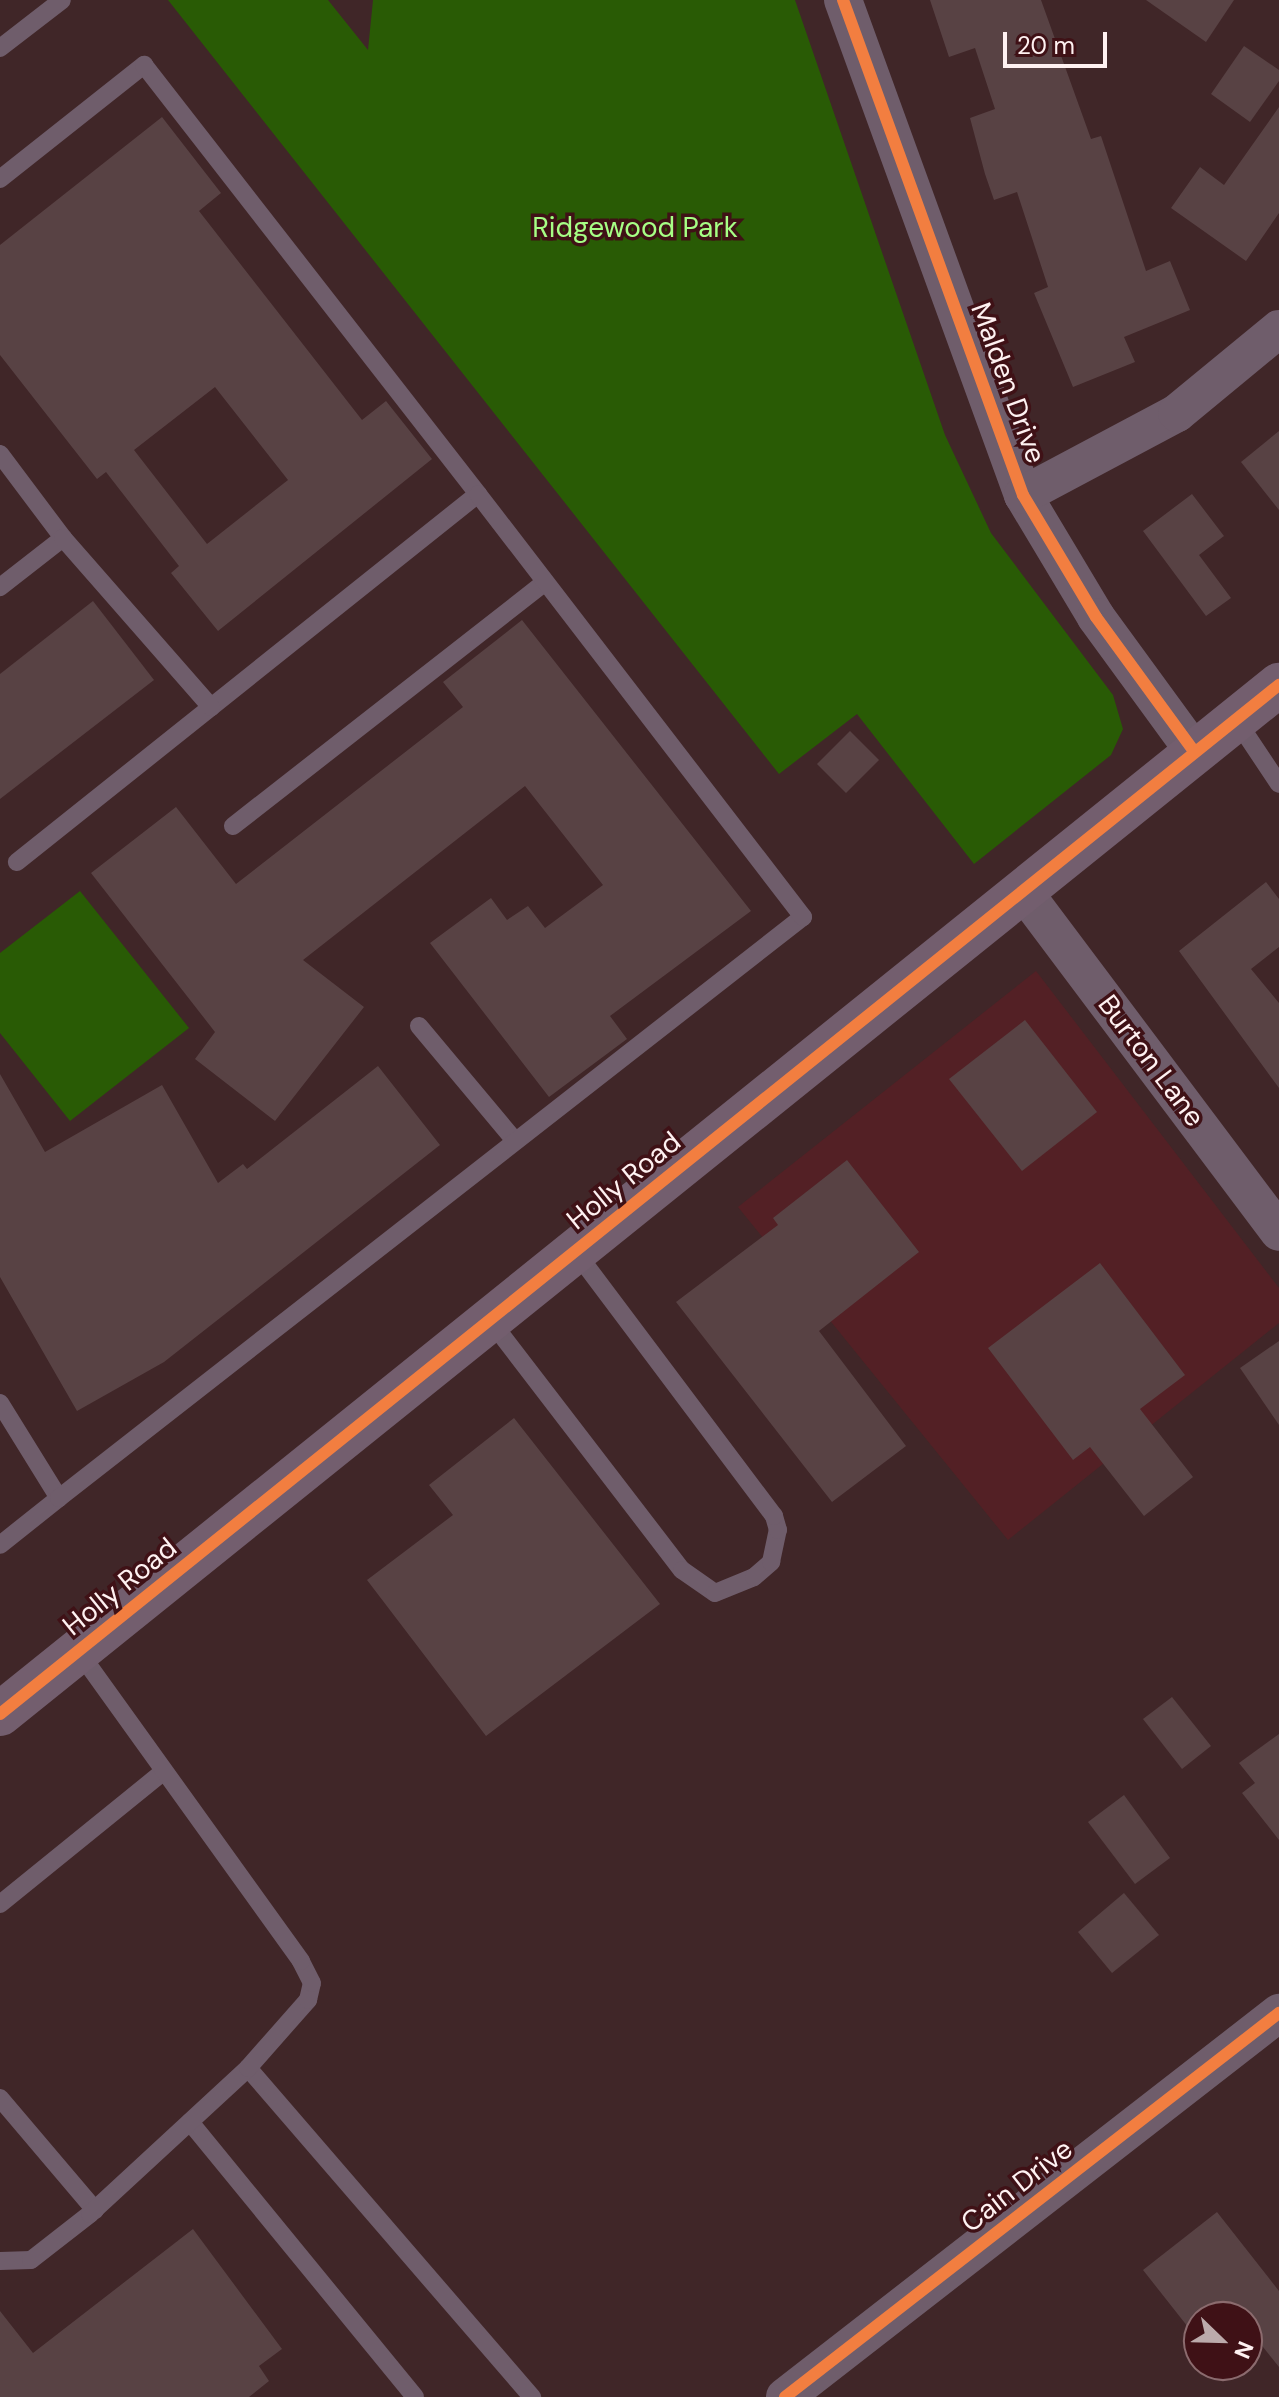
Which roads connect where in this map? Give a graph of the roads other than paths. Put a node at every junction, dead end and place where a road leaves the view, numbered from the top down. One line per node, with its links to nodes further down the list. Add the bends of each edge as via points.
1 (62, 0): 3 (lane)
2 (843, 0): 8 (street, Malden Drive)
3 (0, 48)
4 (0, 179): 7 (lane, via 144,65)
5 (1279, 329): 8 (street, via 1177,413)
6 (0, 454): 9 (lane)
7 (478, 494): 10 (lane); 13 (lane)
8 (1023, 495): 15 (street, Malden Drive, via 1096,617)
9 (63, 538): 11 (lane); 13 (lane)
10 (545, 582): 17 (lane); 21 (lane, via 803,917)
11 (0, 587)
12 (1279, 685): 14 (main road, Holly Road)
13 (211, 707): 18 (lane)
14 (1235, 718): 15 (main road, Holly Road); 16 (lane)
15 (1193, 750): 19 (main road, Holly Road)
16 (1279, 784)
17 (233, 826)
18 (17, 862)
19 (1023, 891): 22 (street, Burton Lane); 23 (main road, Holly Road)
20 (419, 1026): 21 (lane)
21 (515, 1141): 26 (lane)
22 (1279, 1232)
23 (575, 1251): 24 (main road, Holly Road); 24 (lane, via 774,1516 778,1530 771,1562 754,1577 715,1593 682,1570)
24 (490, 1320): 28 (main road, Holly Road)
25 (0, 1403): 26 (lane)
26 (59, 1498): 27 (lane)
27 (0, 1545)
28 (78, 1651): 29 (main road, Holly Road); 30 (lane)
29 (0, 1714)
30 (162, 1773): 31 (lane); 33 (lane, via 312,1983 308,2000)
31 (0, 1904)
32 (1279, 2013): 40 (street, Cain Drive)
33 (248, 2068): 35 (lane); 39 (lane)
34 (0, 2098): 36 (lane)
35 (190, 2122): 36 (lane); 38 (lane)
36 (95, 2210): 37 (lane, via 31,2260)
37 (0, 2261)
38 (415, 2397)
39 (532, 2397)
40 (785, 2397)

